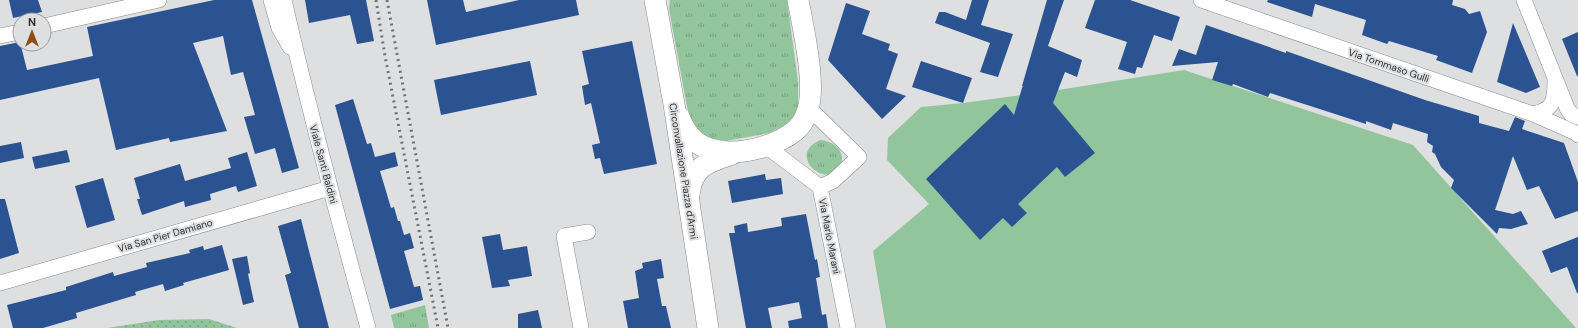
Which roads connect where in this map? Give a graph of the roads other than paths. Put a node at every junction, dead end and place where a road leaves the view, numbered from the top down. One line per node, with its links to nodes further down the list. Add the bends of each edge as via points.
1 (159, 0): 8 (street)
2 (271, 0): 11 (street, via 279,28)
3 (284, 0): 11 (street, Viale Santi Baldini)
4 (798, 0): 14 (street, via 810,72)
5 (1201, 0): 16 (street, Via Tommaso Gulli)
6 (1524, 0): 12 (street)
7 (658, 4): 13 (street, Circonvallazione Piazza d'Armi)
8 (52, 24)
9 (12, 34): 10 (street)
10 (0, 36)
11 (297, 60): 21 (street, Viale Santi Baldini)
12 (1555, 78): 15 (street); 16 (street, via 1554,99 1550,107)
13 (674, 104): 19 (street, via 684,130 696,142 713,150); 22 (street, Circonvallazione Piazza d'Armi)
14 (809, 108): 18 (street, via 798,128); 20 (street, via 859,157 833,182)
15 (1573, 113)
16 (1533, 114): 17 (street, Via Tommaso Gulli)
17 (1577, 134)
18 (766, 146): 19 (street); 20 (street, Via Mario Marani)
19 (734, 153): 22 (street, via 708,162 698,170 692,180)
20 (820, 187): 28 (street, Via Mario Marani)
21 (330, 188): 24 (street, Via San Pier Damiano); 25 (street, Viale Santi Baldini)
22 (688, 202): 27 (street, Circonvallazione Piazza d'Armi)
23 (588, 232): 26 (street, via 564,236)
24 (0, 283)
25 (368, 328)
26 (581, 328)
27 (708, 328)
28 (848, 328)

